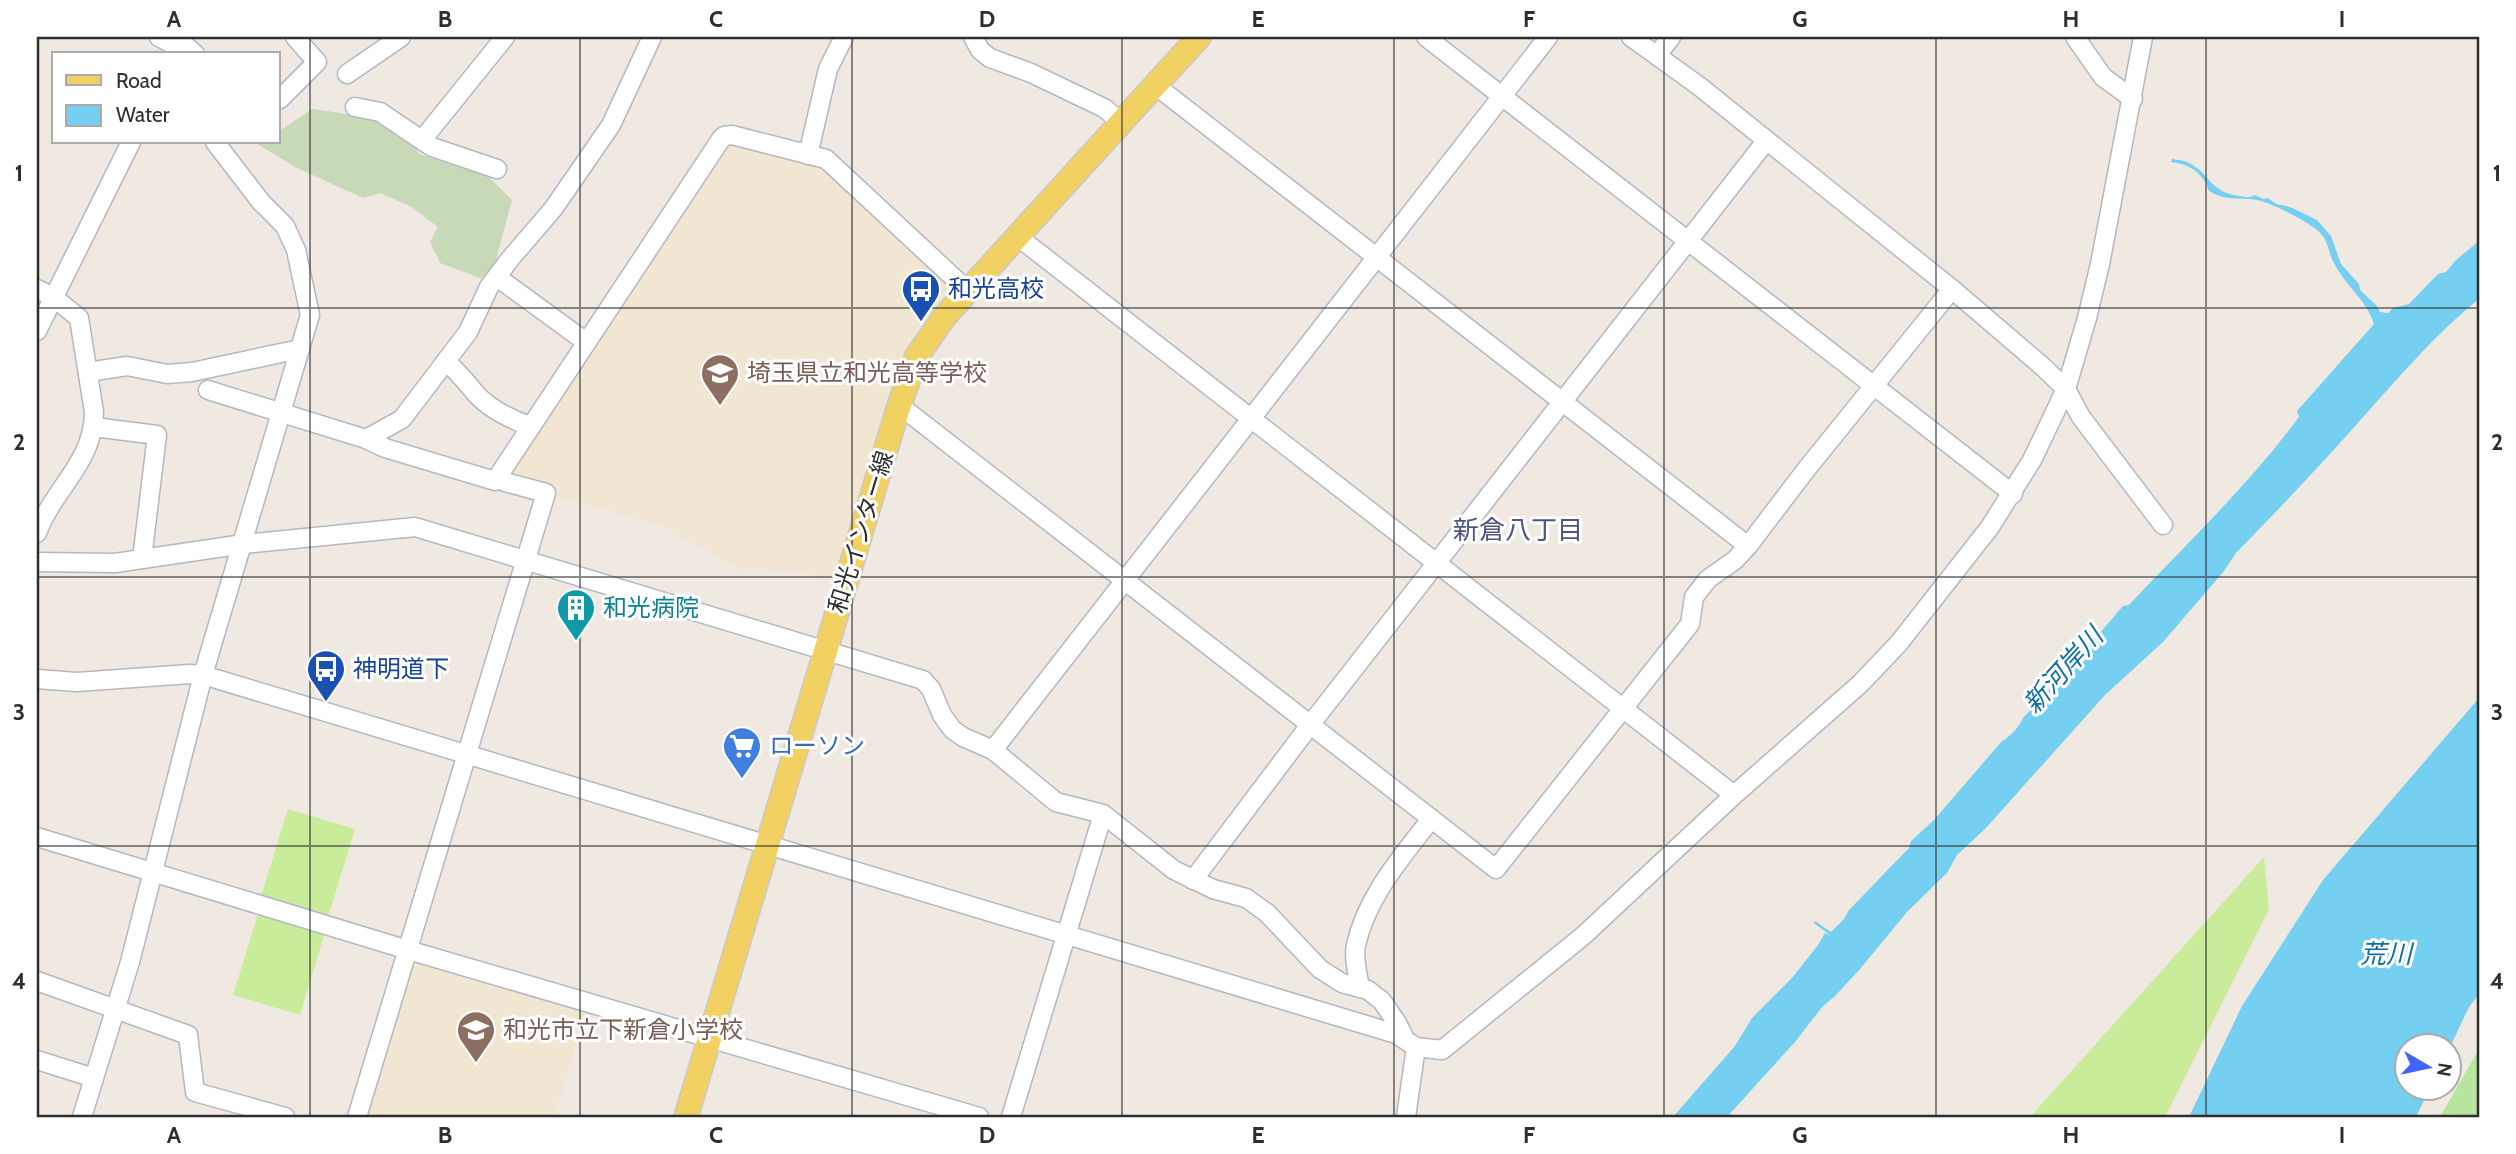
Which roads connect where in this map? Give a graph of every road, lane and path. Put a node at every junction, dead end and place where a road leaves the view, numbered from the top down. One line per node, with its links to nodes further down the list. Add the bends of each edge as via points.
1 (159, 37): 15 (street)
2 (295, 37): 20 (street, via 317,62)
3 (401, 37): 17 (street)
4 (505, 37): 24 (street)
5 (652, 37): 33 (street, via 611,125 553,209)
6 (844, 37): 28 (street, via 828,69)
7 (972, 37): 23 (street, via 990,58 1055,84 1104,108)
8 (1199, 37): 18 (main road, 和光インター線)
9 (1426, 37): 19 (street)
10 (1548, 37): 19 (street)
11 (1631, 37): 16 (street)
12 (1671, 37): 16 (street)
13 (2075, 37): 21 (street, via 2103,77)
14 (2143, 37): 21 (street)
15 (182, 47)
16 (1658, 54): 25 (street)
17 (347, 75)
18 (1155, 85): 23 (main road, 和光インター線); 32 (street)
19 (1502, 97): 31 (street); 32 (street)
20 (280, 99)
21 (2133, 99): 44 (street, via 2100,264)
22 (355, 107): 24 (street, via 380,112)
23 (1121, 122): 30 (main road, 和光インター線)
24 (422, 140): 29 (street)
25 (1766, 141): 31 (street); 35 (street)
26 (130, 144): 37 (street)
27 (217, 144): 40 (street, via 285,226 296,250 310,315)
28 (808, 155): 36 (street, via 826,159); 39 (street, via 724,135)
29 (497, 169)
30 (1017, 236): 36 (main road, 和光インター線); 49 (street)
31 (1689, 242): 43 (street); 46 (street)
32 (1377, 259): 46 (street); 49 (street)
33 (496, 277): 39 (street); 41 (street, via 468,332)
34 (37, 289): 37 (street)
35 (1952, 289): 43 (street); 44 (street)
36 (968, 291): 47 (main road, 和光インター線, via 923,345)
37 (53, 298): 38 (street); 42 (street, via 79,318)
38 (37, 331)
39 (586, 342): 50 (street)
40 (300, 349): 42 (street, via 192,372 167,374 127,366); 48 (street)
41 (446, 361): 50 (street, via 478,396); 52 (street, via 402,419)
42 (88, 372): 51 (street)
43 (1873, 386): 54 (street); 58 (street)
44 (2066, 389): 54 (street); 55 (street, via 2081,417)
45 (208, 390): 48 (street)
46 (1563, 403): 58 (street); 62 (street)
47 (898, 409): 63 (street, via 908,412); 64 (main road, 和光インター線)
48 (281, 413): 52 (street); 57 (street)
49 (1250, 419): 62 (street); 63 (street)
50 (530, 426): 53 (street)
51 (94, 427): 56 (street, via 88,449 54,497); 59 (street, via 157,435)
52 (366, 439): 53 (street)
53 (500, 479): 60 (street, via 546,493)
54 (2013, 494): 71 (street, via 1899,643 1860,684)
55 (2163, 525)
56 (37, 533)
57 (244, 544): 59 (street); 60 (street, via 415,527); 65 (street)
58 (1748, 546): 67 (street, via 1694,597 1690,624)
59 (142, 559): 61 (street, via 103,564)
60 (524, 561): 64 (street); 70 (street)
61 (37, 562)
62 (1436, 564): 67 (street); 68 (street)
63 (1124, 580): 68 (street); 69 (street)
64 (825, 652): 69 (street, via 923,680 952,729); 75 (main road, 和光インター線)
65 (203, 675): 66 (street, via 76,682); 70 (street); 76 (street)
66 (37, 679)
67 (1624, 710): 71 (street); 73 (street, via 1496,869)
68 (1310, 725): 73 (street); 77 (street)
69 (993, 750): 72 (street, via 1055,802)
70 (466, 754): 75 (street); 79 (street)
71 (1734, 795): 84 (street, via 1583,936 1442,1050)
72 (1103, 814): 77 (street); 78 (street)
73 (1431, 819): 81 (street, via 1382,882 1367,915 1355,947)
74 (37, 837): 76 (street)
75 (767, 845): 78 (street); 83 (main road, 和光インター線)
76 (152, 872): 79 (street); 82 (street)
77 (1193, 880): 81 (street, via 1246,898 1267,913 1320,969)
78 (1065, 935): 84 (street, via 1383,1030); 92 (street)
79 (408, 950): 83 (street); 89 (street)
80 (37, 981): 82 (street)
81 (1360, 988): 84 (street, via 1381,1001)
82 (115, 1009): 86 (street); 88 (street, via 188,1035 195,1092)
83 (709, 1038): 90 (main road, 和光インター線); 91 (street)
84 (1410, 1043): 93 (street)
85 (37, 1060): 86 (street)
86 (94, 1078): 87 (street)
87 (82, 1117)
88 (285, 1117)
89 (357, 1117)
90 (686, 1117)
91 (979, 1117)
92 (1011, 1117)
93 (1406, 1117)

